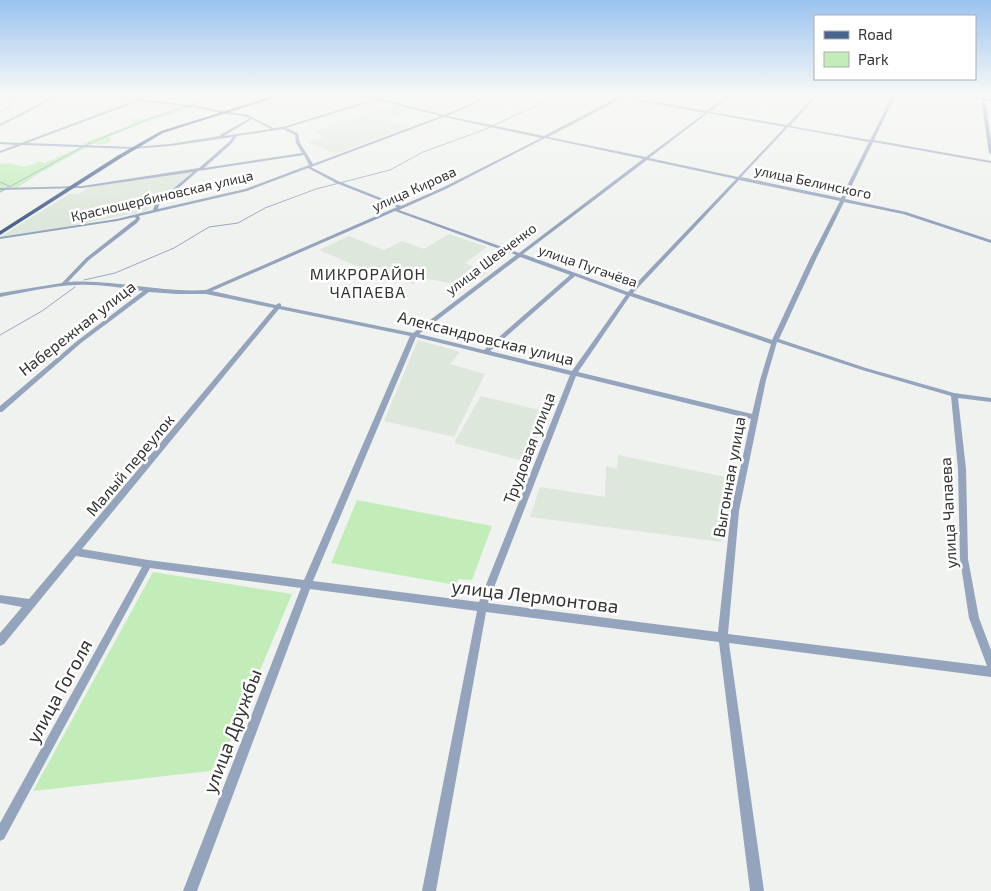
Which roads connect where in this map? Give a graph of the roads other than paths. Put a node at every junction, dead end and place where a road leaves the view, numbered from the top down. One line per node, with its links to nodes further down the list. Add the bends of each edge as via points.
1 (40, 138): 15 (street)
2 (154, 138): 16 (main road)
3 (219, 138): 16 (street)
4 (234, 138): 23 (street)
5 (297, 138): 19 (street, улица Пугачёва)
6 (387, 138): 22 (street, Краснощербиновская улица)
7 (546, 138): 20 (street, улица Белинского); 28 (street, улица Кирова)
8 (674, 138): 20 (street, улица Шевченко)
9 (777, 138): 24 (street, Трудовая улица)
10 (846, 138): 13 (street)
11 (872, 138): 13 (street, Выгонная улица)
12 (989, 138): 18 (street)
13 (870, 142): 21 (street); 27 (street, Выгонная улица)
14 (0, 143): 15 (street)
15 (23, 144): 16 (street); 17 (street)
16 (134, 148): 25 (main road)
17 (0, 152)
18 (991, 153)
19 (304, 154): 22 (street, улица Пугачёва); 23 (street)
20 (646, 159): 24 (street, улица Белинского); 34 (street, улица Шевченко)
21 (991, 162)
22 (310, 167): 28 (street, улица Пугачёва); 29 (street, Краснощербиновская улица, via 246,190)
23 (197, 170): 25 (street); 29 (street, via 157,205)
24 (739, 178): 27 (street, улица Белинского); 39 (street, Трудовая улица)
25 (73, 187): 26 (street); 31 (main road)
26 (0, 189)
27 (843, 200): 33 (street, улица Белинского, via 917,216); 43 (street, Выгонная улица)
28 (397, 209): 34 (street, улица Пугачёва); 38 (street, улица Кирова)
29 (155, 212): 30 (street, Краснощербиновская улица)
30 (137, 216): 32 (street, Краснощербиновская улица); 36 (street, via 135,222 101,248)
31 (0, 233)
32 (0, 238)
33 (991, 242)
34 (519, 255): 35 (street, улица Пугачёва); 42 (street, улица Шевченко)
35 (574, 274): 39 (street, улица Пугачёва); 44 (street)
36 (63, 285): 37 (street, Александровская улица); 40 (street, Александровская улица)
37 (149, 289): 38 (street, Александровская улица); 48 (street, Набережная улица, via 78,342)
38 (206, 292): 41 (street, Александровская улица)
39 (629, 294): 43 (street, улица Пугачёва); 45 (street, Трудовая улица)
40 (0, 295)
41 (279, 305): 42 (street, Александровская улица); 50 (street, Малый переулок)
42 (414, 335): 44 (street, Александровская улица); 52 (street, улица Шевченко)
43 (775, 342): 46 (street, улица Пугачёва); 49 (street, Выгонная улица)
44 (486, 352): 45 (street, Александровская улица)
45 (573, 374): 49 (street, Александровская улица); 55 (street, Трудовая улица)
46 (954, 395): 47 (street); 58 (street, улица Чапаева, via 962,469 964,559 974,618)
47 (991, 400)
48 (0, 410)
49 (755, 417): 56 (street, Выгонная улица, via 735,511)
50 (76, 552): 51 (street, улица Лермонтова); 54 (street, Малый переулок)
51 (148, 564): 52 (street, улица Лермонтова); 60 (street, улица Гоголя)
52 (307, 584): 55 (street, улица Лермонтова); 61 (street, улица Дружбы)
53 (0, 599): 54 (street)
54 (31, 604): 57 (street, Малый переулок)
55 (482, 608): 56 (street, улица Лермонтова); 62 (street, Трудовая улица)
56 (723, 637): 59 (street, улица Лермонтова); 63 (street, Выгонная улица)
57 (0, 641)
58 (991, 664)
59 (991, 672)
60 (0, 835)
61 (190, 891)
62 (429, 891)
63 (757, 891)

